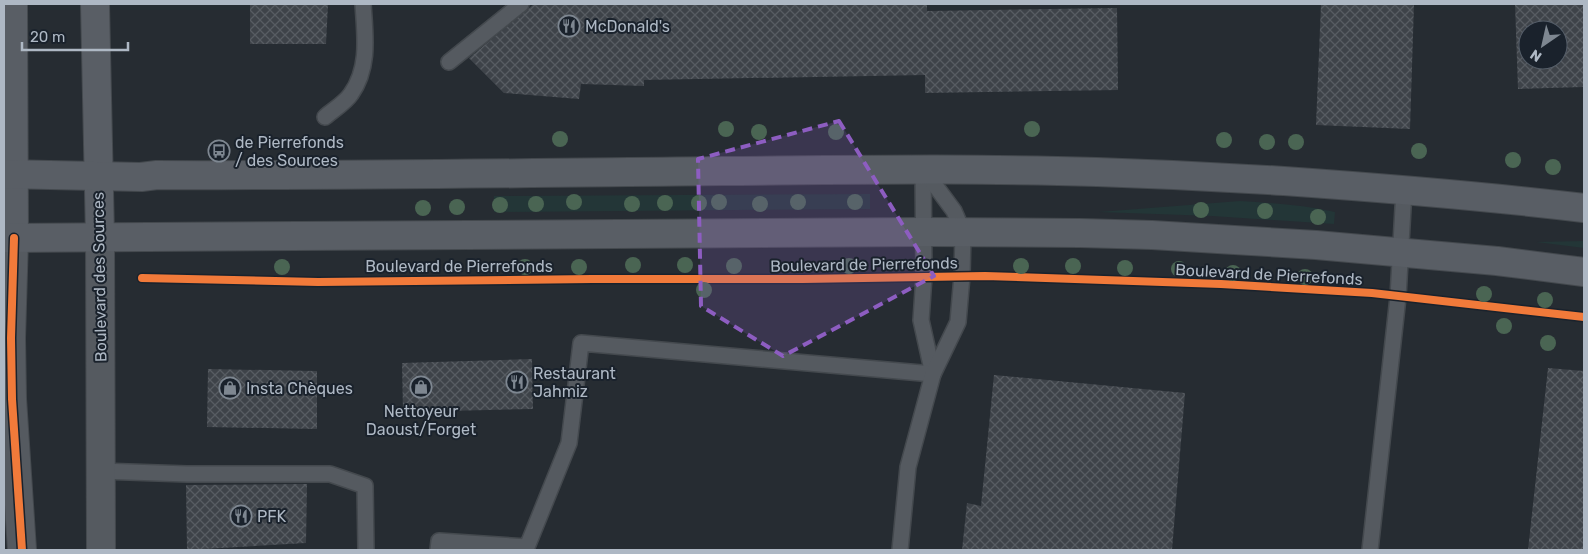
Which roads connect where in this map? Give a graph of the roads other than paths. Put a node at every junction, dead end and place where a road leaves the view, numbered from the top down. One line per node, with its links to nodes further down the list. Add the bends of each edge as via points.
1 (13, 4): 8 (main road)
2 (95, 4): 9 (main road, Boulevard des Sources)
3 (363, 4): 6 (lane, via 365,55 361,78 350,96)
4 (521, 4): 5 (lane)
5 (449, 62)
6 (325, 117)
7 (923, 169): 9 (main road); 10 (main road, via 1147,174); 12 (lane); 13 (lane, via 954,210)
8 (9, 174): 9 (main road); 14 (main road)
9 (98, 176): 15 (main road, Boulevard des Sources)
10 (1404, 190): 11 (main road); 16 (lane)
11 (1584, 208)
12 (924, 232): 13 (main road, Boulevard de Pierrefonds); 15 (main road, Boulevard de Pierrefonds); 18 (lane, via 921,320)
13 (963, 232): 16 (main road, Boulevard de Pierrefonds, via 1152,235); 18 (lane, via 958,322)
14 (9, 238): 15 (main road, Boulevard de Pierrefonds); 20 (street, via 12,382)
15 (100, 238): 19 (street, Boulevard des Sources)
16 (1400, 252): 17 (main road, Boulevard de Pierrefonds); 25 (lane, via 1398,297)
17 (1584, 272)
18 (933, 374): 23 (lane, via 581,343 569,443 527,547 439,541); 24 (lane, via 908,467)
19 (100, 471): 21 (street, Boulevard des Sources); 22 (lane, via 330,474 365,486)
20 (22, 550)
21 (101, 550)
22 (366, 550)
23 (438, 550)
24 (900, 550)
25 (1370, 550)

